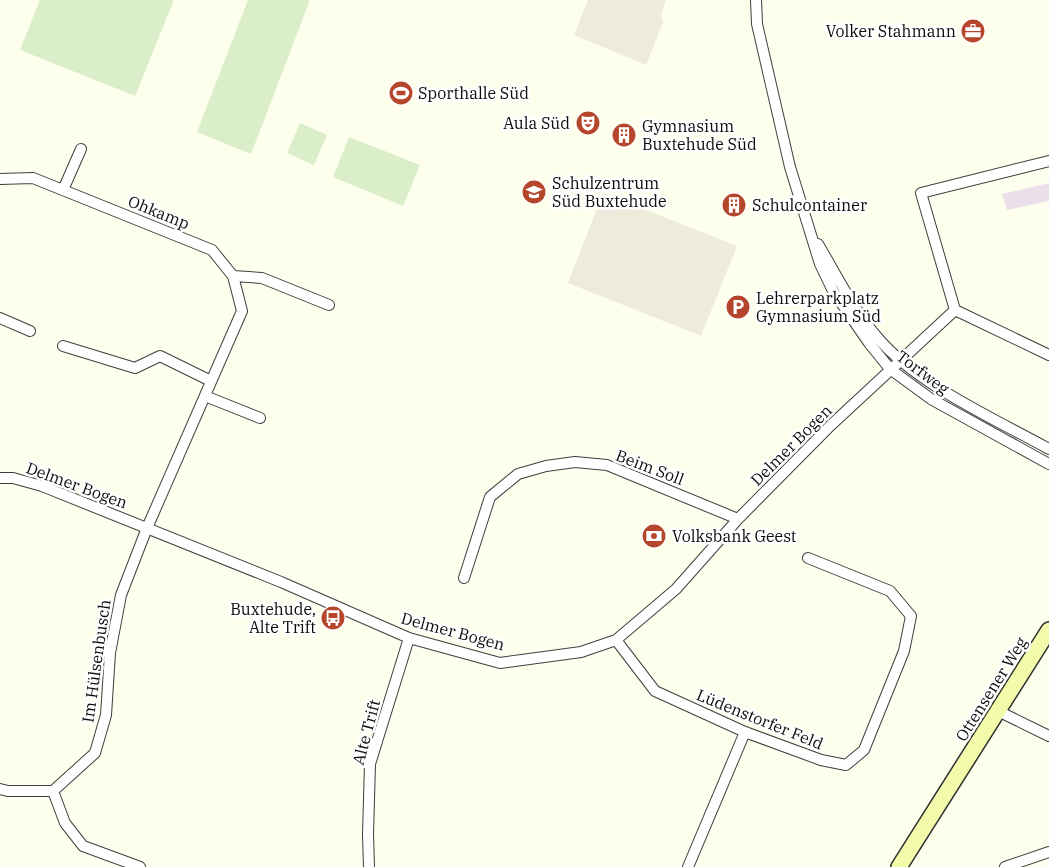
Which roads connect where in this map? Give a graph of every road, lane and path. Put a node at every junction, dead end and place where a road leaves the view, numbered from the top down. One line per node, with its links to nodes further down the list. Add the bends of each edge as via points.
1 (756, 0): 6 (street, Torfweg, via 757,24 790,167)
2 (81, 149): 5 (street)
3 (1049, 160): 9 (street, via 922,193)
4 (0, 179): 5 (street, Ohkamp, via 32,178)
5 (63, 190): 7 (street, Ohkamp, via 212,250)
6 (811, 234): 14 (street, Torfweg, via 843,290 877,337); 15 (street, Torfweg, via 833,291)
7 (233, 276): 8 (street, via 262,278); 16 (street, Ohkamp, via 242,311)
8 (329, 305)
9 (955, 310): 13 (street); 14 (street, Delmer Bogen)
10 (0, 318): 11 (street)
11 (30, 331)
12 (63, 346): 16 (street, via 135,368 160,356)
13 (1049, 355)
14 (900, 361): 15 (street, Delmer Bogen); 19 (street, Torfweg, via 969,405)
15 (890, 369): 20 (street, Torfweg, via 931,399); 22 (street, Delmer Bogen)
16 (211, 381): 17 (street, Ohkamp)
17 (205, 396): 18 (street); 23 (street, Ohkamp)
18 (260, 418)
19 (1049, 449)
20 (1049, 464)
21 (0, 478): 23 (street, Delmer Bogen, via 42,486)
22 (738, 519): 25 (street, Beim Soll, via 607,465 575,462 546,466 518,474 490,497); 28 (street, Delmer Bogen, via 676,589)
23 (147, 528): 27 (street, Delmer Bogen); 33 (street, Im Hülsenbusch, via 121,595 110,653 106,715 95,753)
24 (808, 558): 30 (street, Lüdenstorfer Feld, via 890,591 910,616 904,651 864,750 846,764 821,760)
25 (464, 578)
26 (1049, 630): 29 (street, Ottensener Weg)
27 (408, 638): 28 (street, Delmer Bogen, via 500,663 581,652); 37 (street, Alte Trift, via 370,764)
28 (616, 640): 30 (street, Lüdenstorfer Feld, via 655,691)
29 (998, 711): 31 (street); 39 (street, Ottensener Weg)
30 (745, 732): 38 (street)
31 (1049, 736)
32 (0, 789): 33 (street, via 8,792)
33 (52, 791): 36 (street, via 64,823 84,846)
34 (1049, 852): 35 (street)
35 (1026, 863): 40 (street)
36 (140, 867)
37 (369, 867)
38 (688, 867)
39 (899, 867)
40 (1005, 867)

